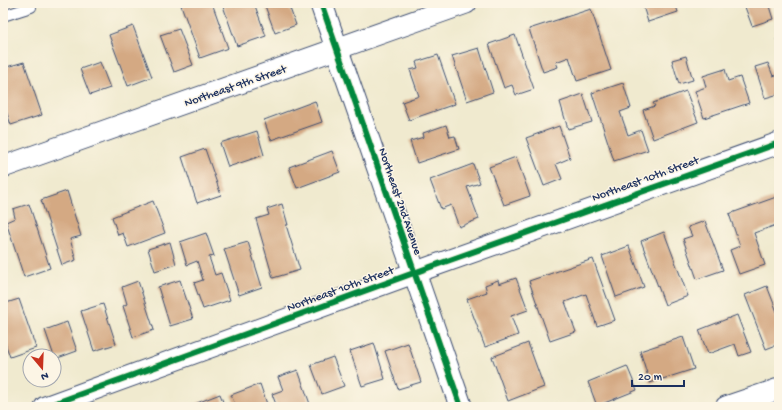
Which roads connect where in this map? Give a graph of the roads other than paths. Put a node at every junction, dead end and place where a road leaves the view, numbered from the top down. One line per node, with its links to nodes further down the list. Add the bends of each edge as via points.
1 (30, 3): 4 (lane, via 31,7)
2 (321, 3): 5 (street, Northeast 2nd Avenue)
3 (466, 3): 5 (street, Northeast 9th Street)
4 (3, 16)
5 (337, 49): 7 (street, Northeast 9th Street); 8 (street, Northeast 2nd Avenue)
6 (779, 143): 8 (street, Northeast 10th Street)
7 (3, 167)
8 (414, 272): 10 (street, Northeast 10th Street); 11 (street, Northeast 2nd Avenue)
9 (779, 389): 12 (street)
10 (45, 407)
11 (461, 407)
12 (726, 407)

